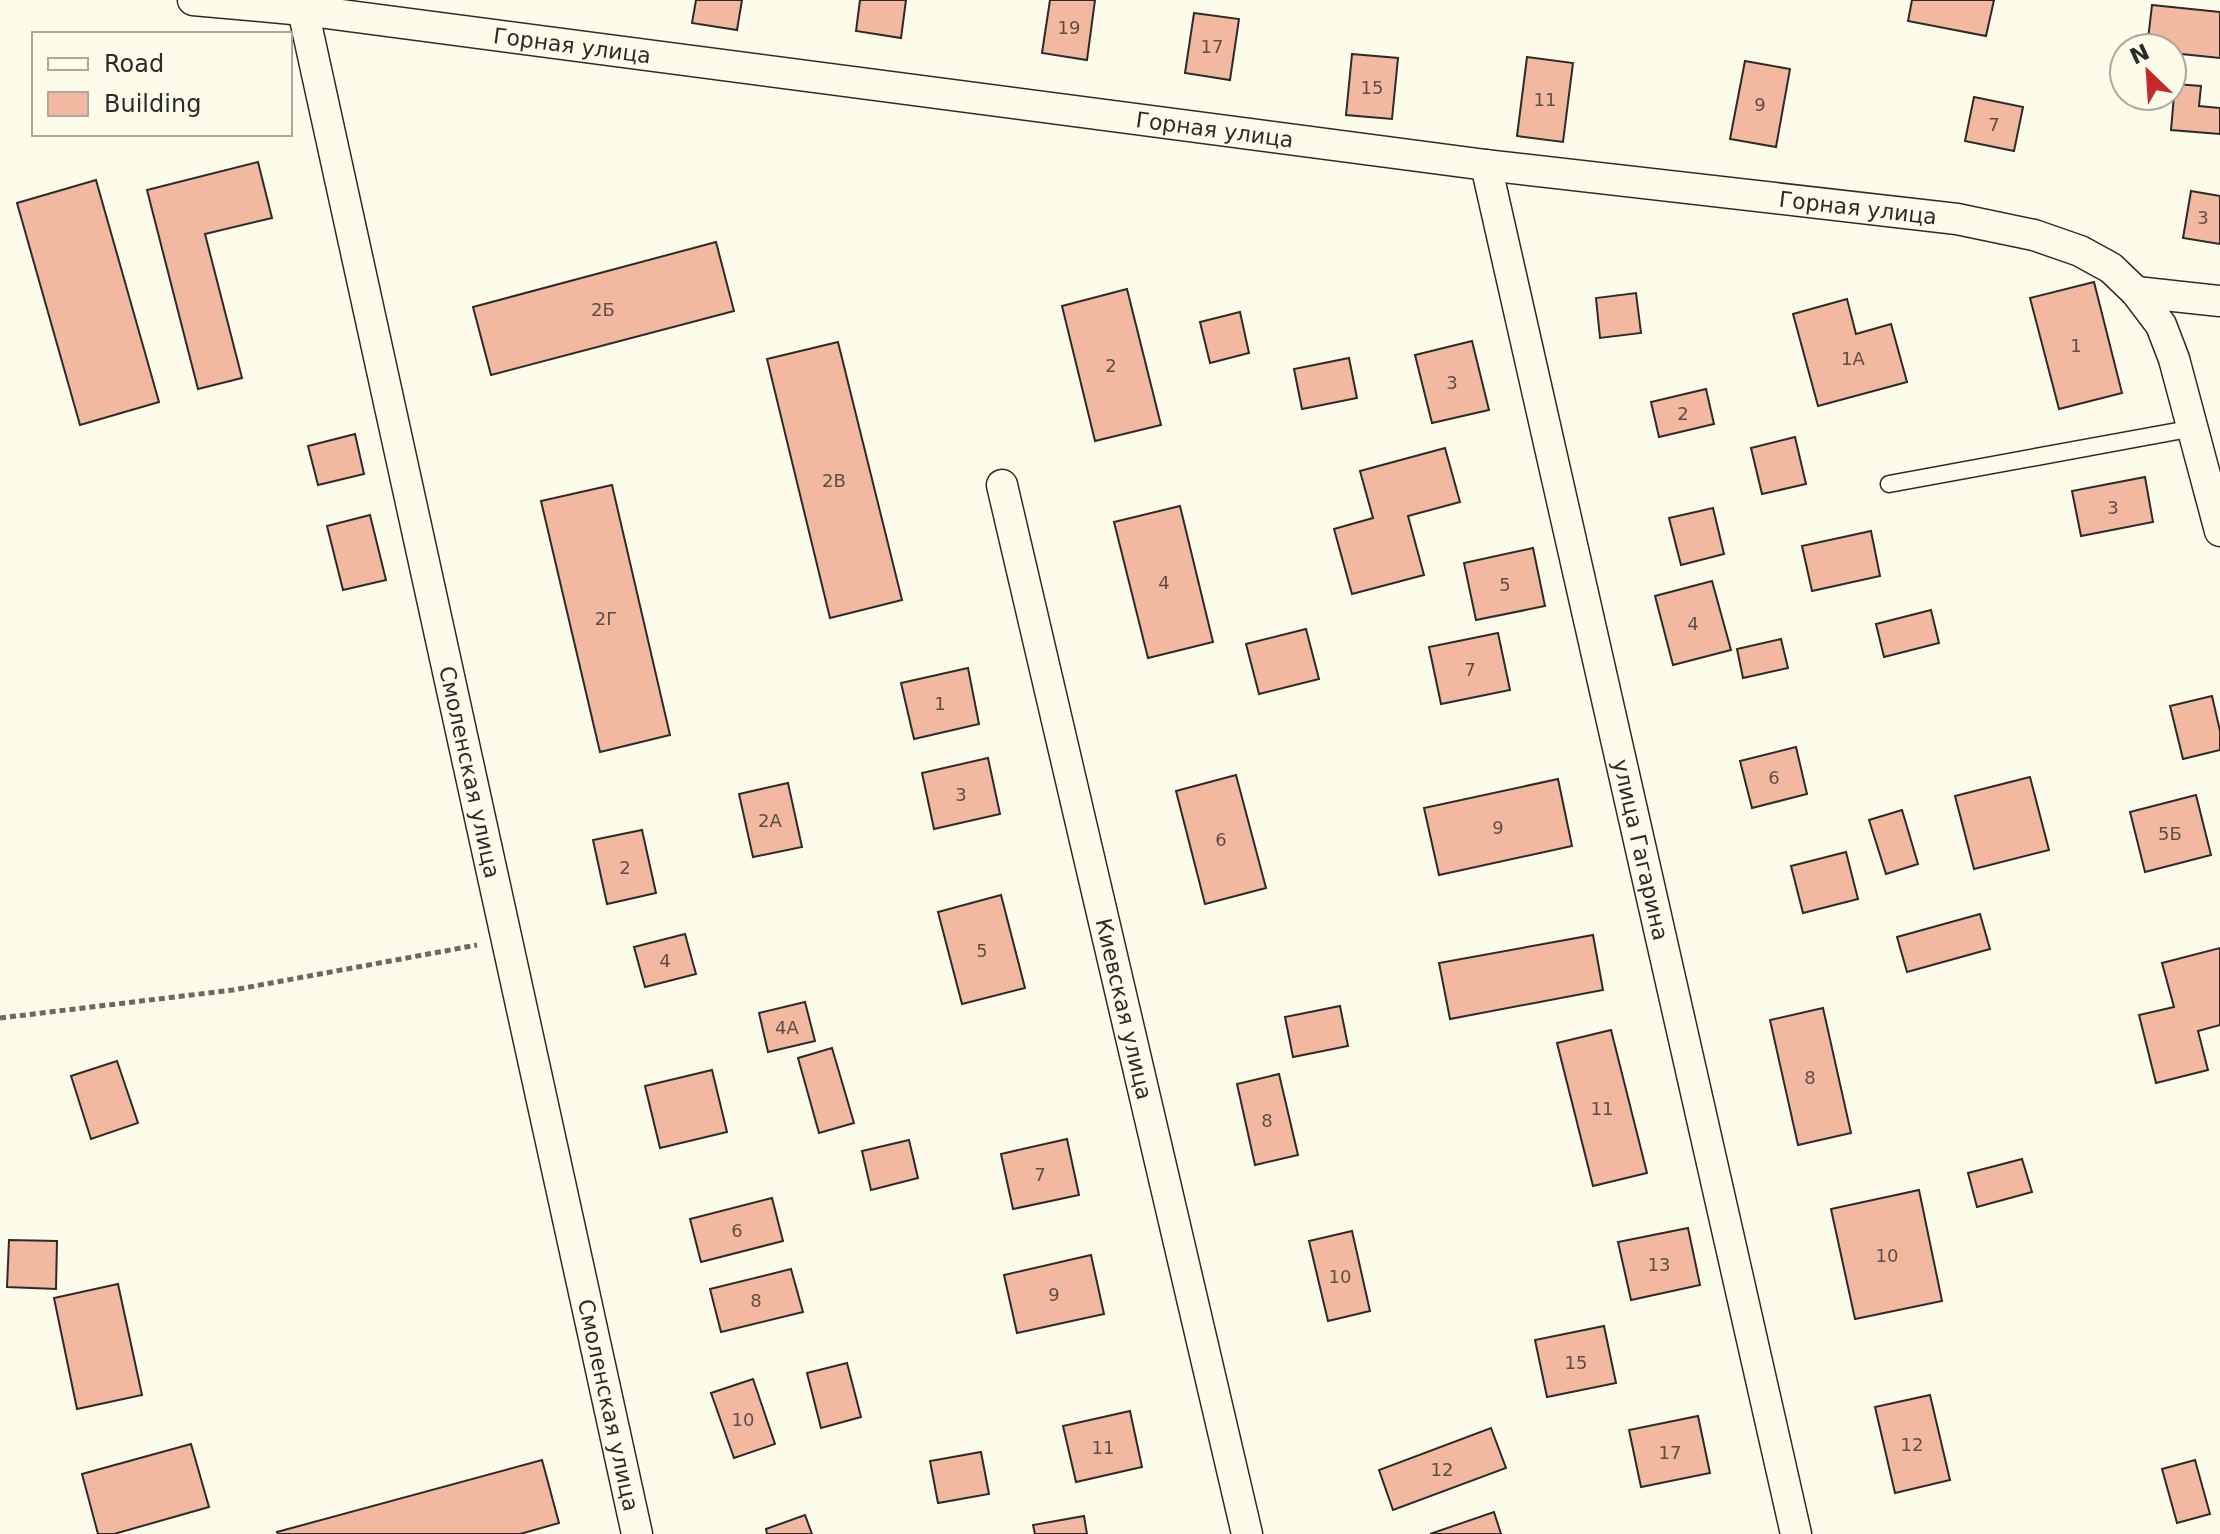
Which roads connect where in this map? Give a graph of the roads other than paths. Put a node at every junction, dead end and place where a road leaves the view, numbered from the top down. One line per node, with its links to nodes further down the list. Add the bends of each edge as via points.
1 (193, 0): 2 (street, Горная улица)
2 (303, 10): 3 (street, Горная улица); 10 (street, Смоленская улица)
3 (1486, 165): 4 (street, Горная улица, via 1957,219 2080,251 2111,268); 12 (street, улица Гагарина)
4 (2136, 292): 5 (street); 6 (street, Горная улица, via 2161,325)
5 (2220, 301)
6 (2194, 428): 7 (lane); 9 (street, Горная улица)
7 (1889, 484)
8 (1002, 485): 11 (street, Киевская улица)
9 (2220, 531)
10 (637, 1534)
11 (1247, 1534)
12 (1796, 1534)

